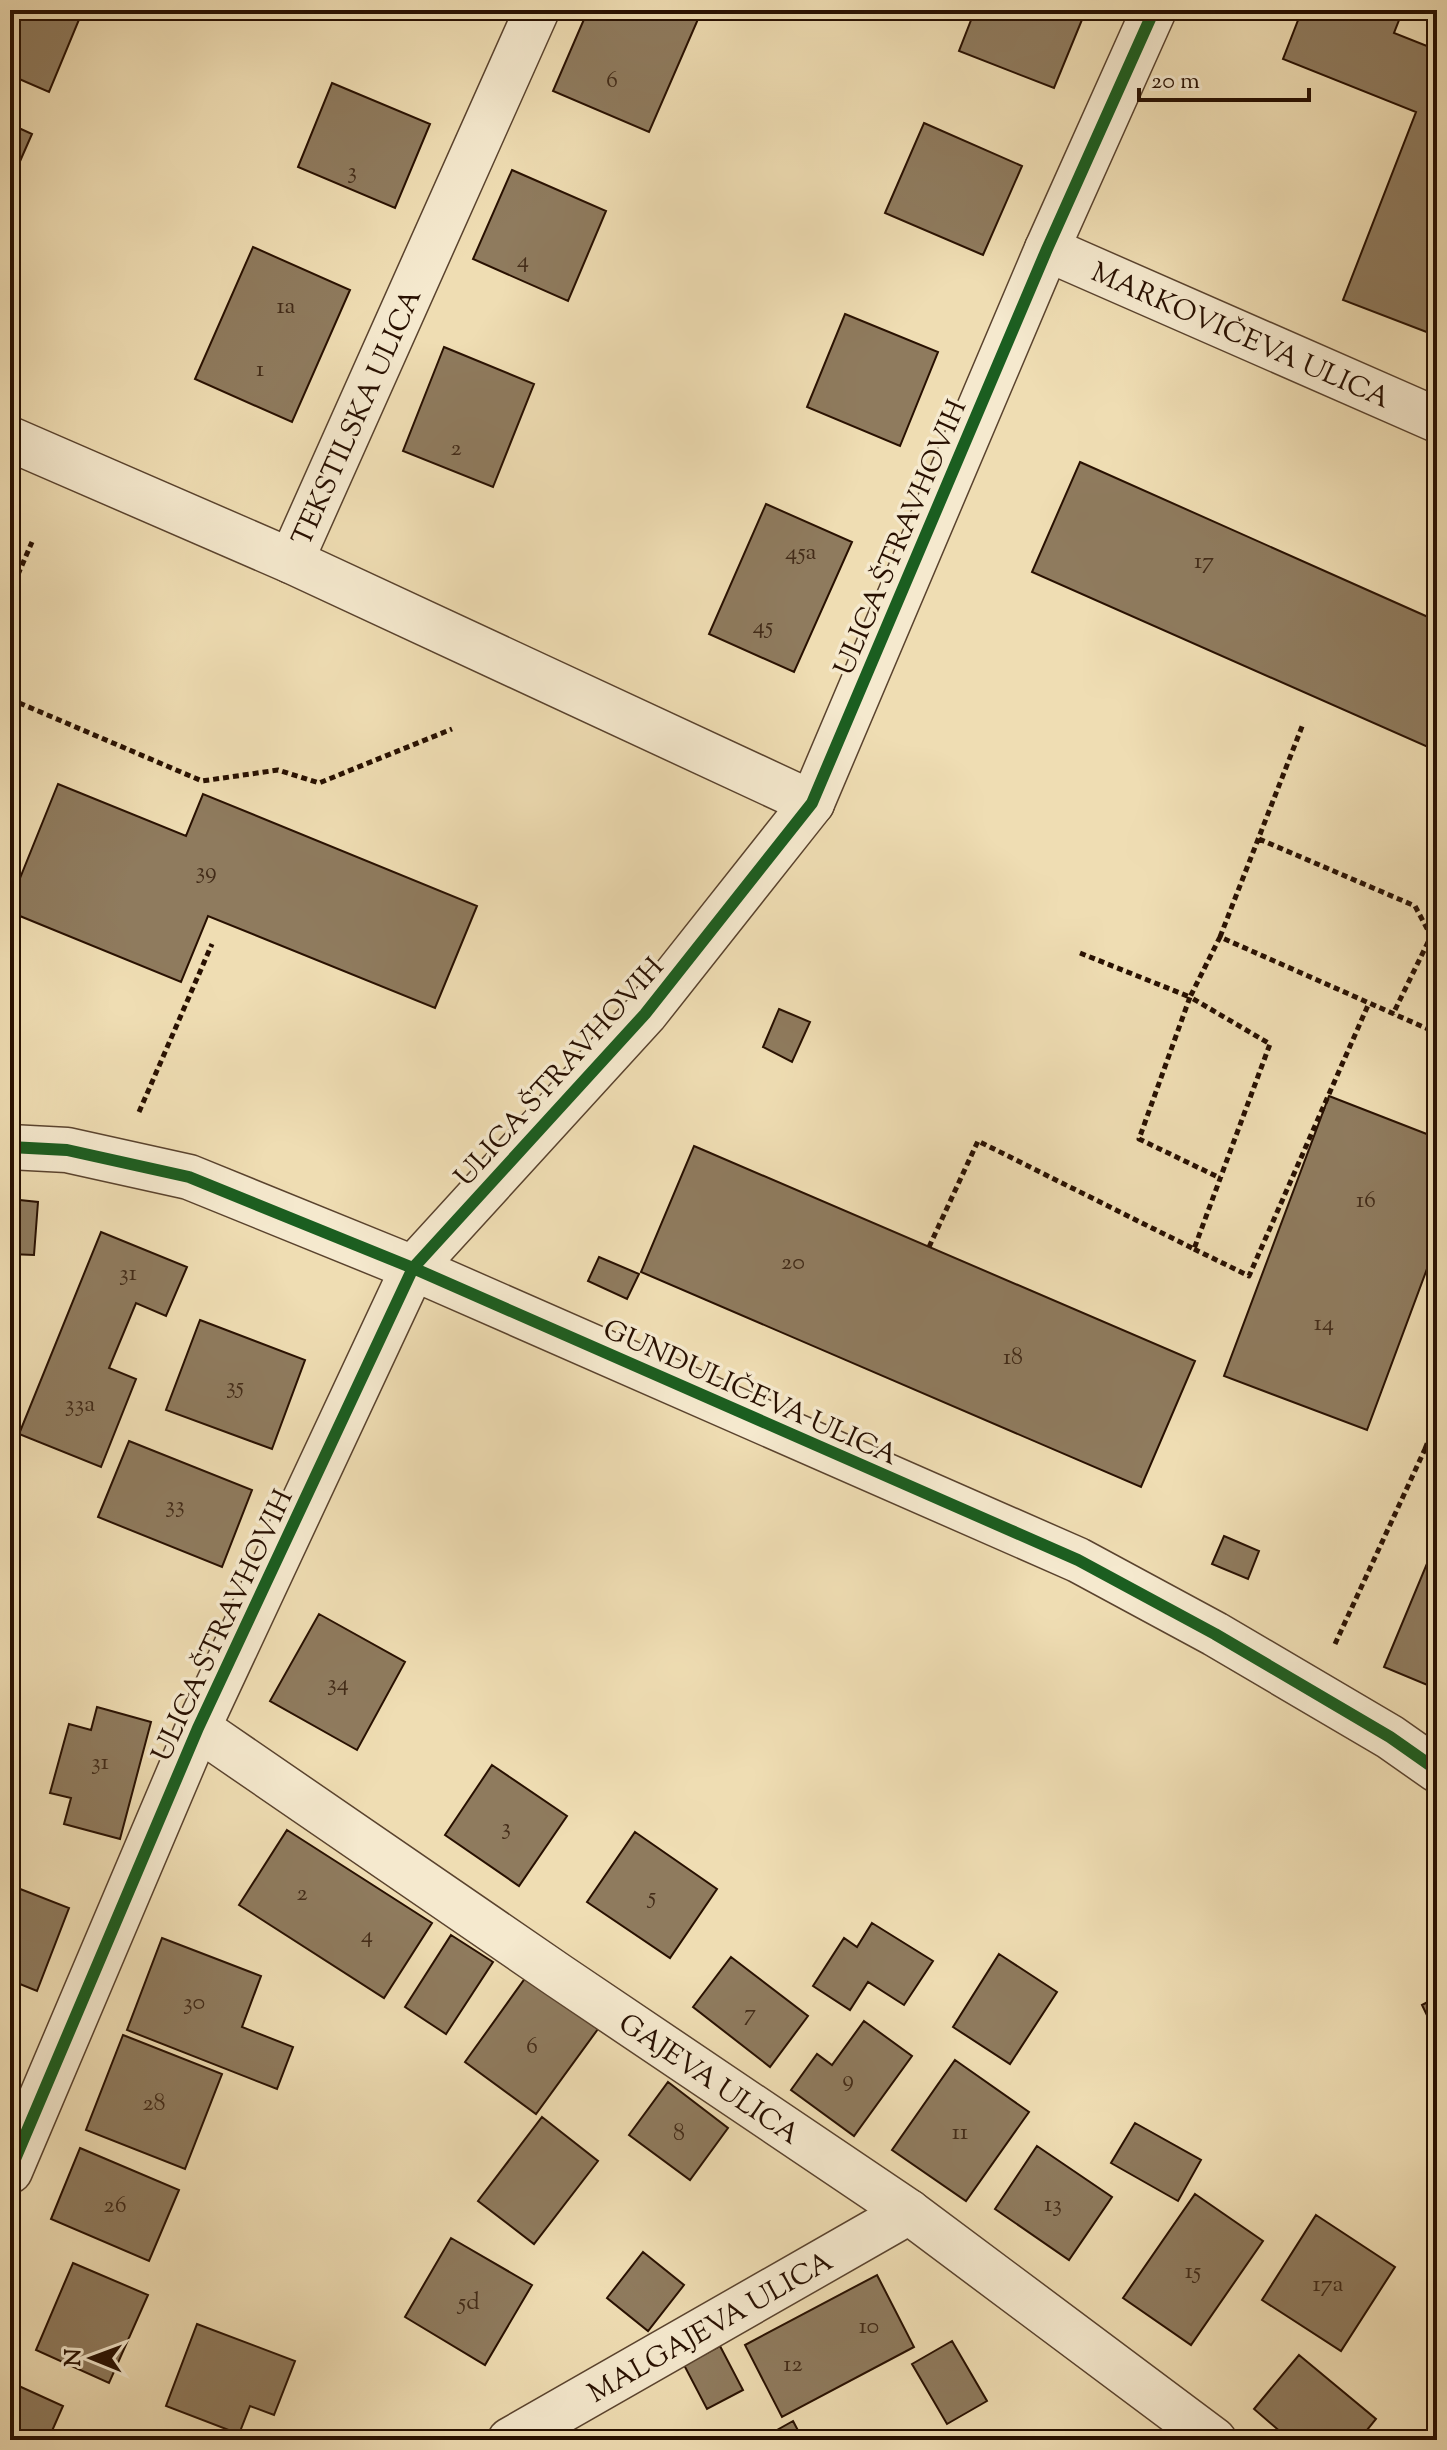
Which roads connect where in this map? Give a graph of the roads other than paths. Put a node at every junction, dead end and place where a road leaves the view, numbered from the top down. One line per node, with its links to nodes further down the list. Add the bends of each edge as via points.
1 (537, 10): 6 (street, TEKSTILSKA ULICA)
2 (1154, 10): 3 (street, ULICA ŠTRAVHOVIH)
3 (1047, 249): 4 (street, MARKOVIČEVA ULICA); 7 (street, ULICA ŠTRAVHOVIH)
4 (1437, 420)
5 (10, 439): 6 (street)
6 (291, 561): 7 (street, TEKSTILSKA ULICA)
7 (812, 803): 9 (street, ULICA ŠTRAVHOVIH, via 645,1014)
8 (10, 1147): 9 (street, GUNDULIČEVA ULICA, via 67,1150 189,1177)
9 (413, 1268): 10 (street, ULICA ŠTRAVHOVIH); 11 (street, GUNDULIČEVA ULICA, via 1078,1560 1215,1634)
10 (198, 1728): 12 (street, ULICA ŠTRAVHOVIH); 13 (street, GAJEVA ULICA)
11 (1437, 1770)
12 (10, 2171)
13 (909, 2212): 14 (street, MALGAJEVA ULICA); 15 (street, GAJEVA ULICA)
14 (510, 2440)
15 (1214, 2440)

